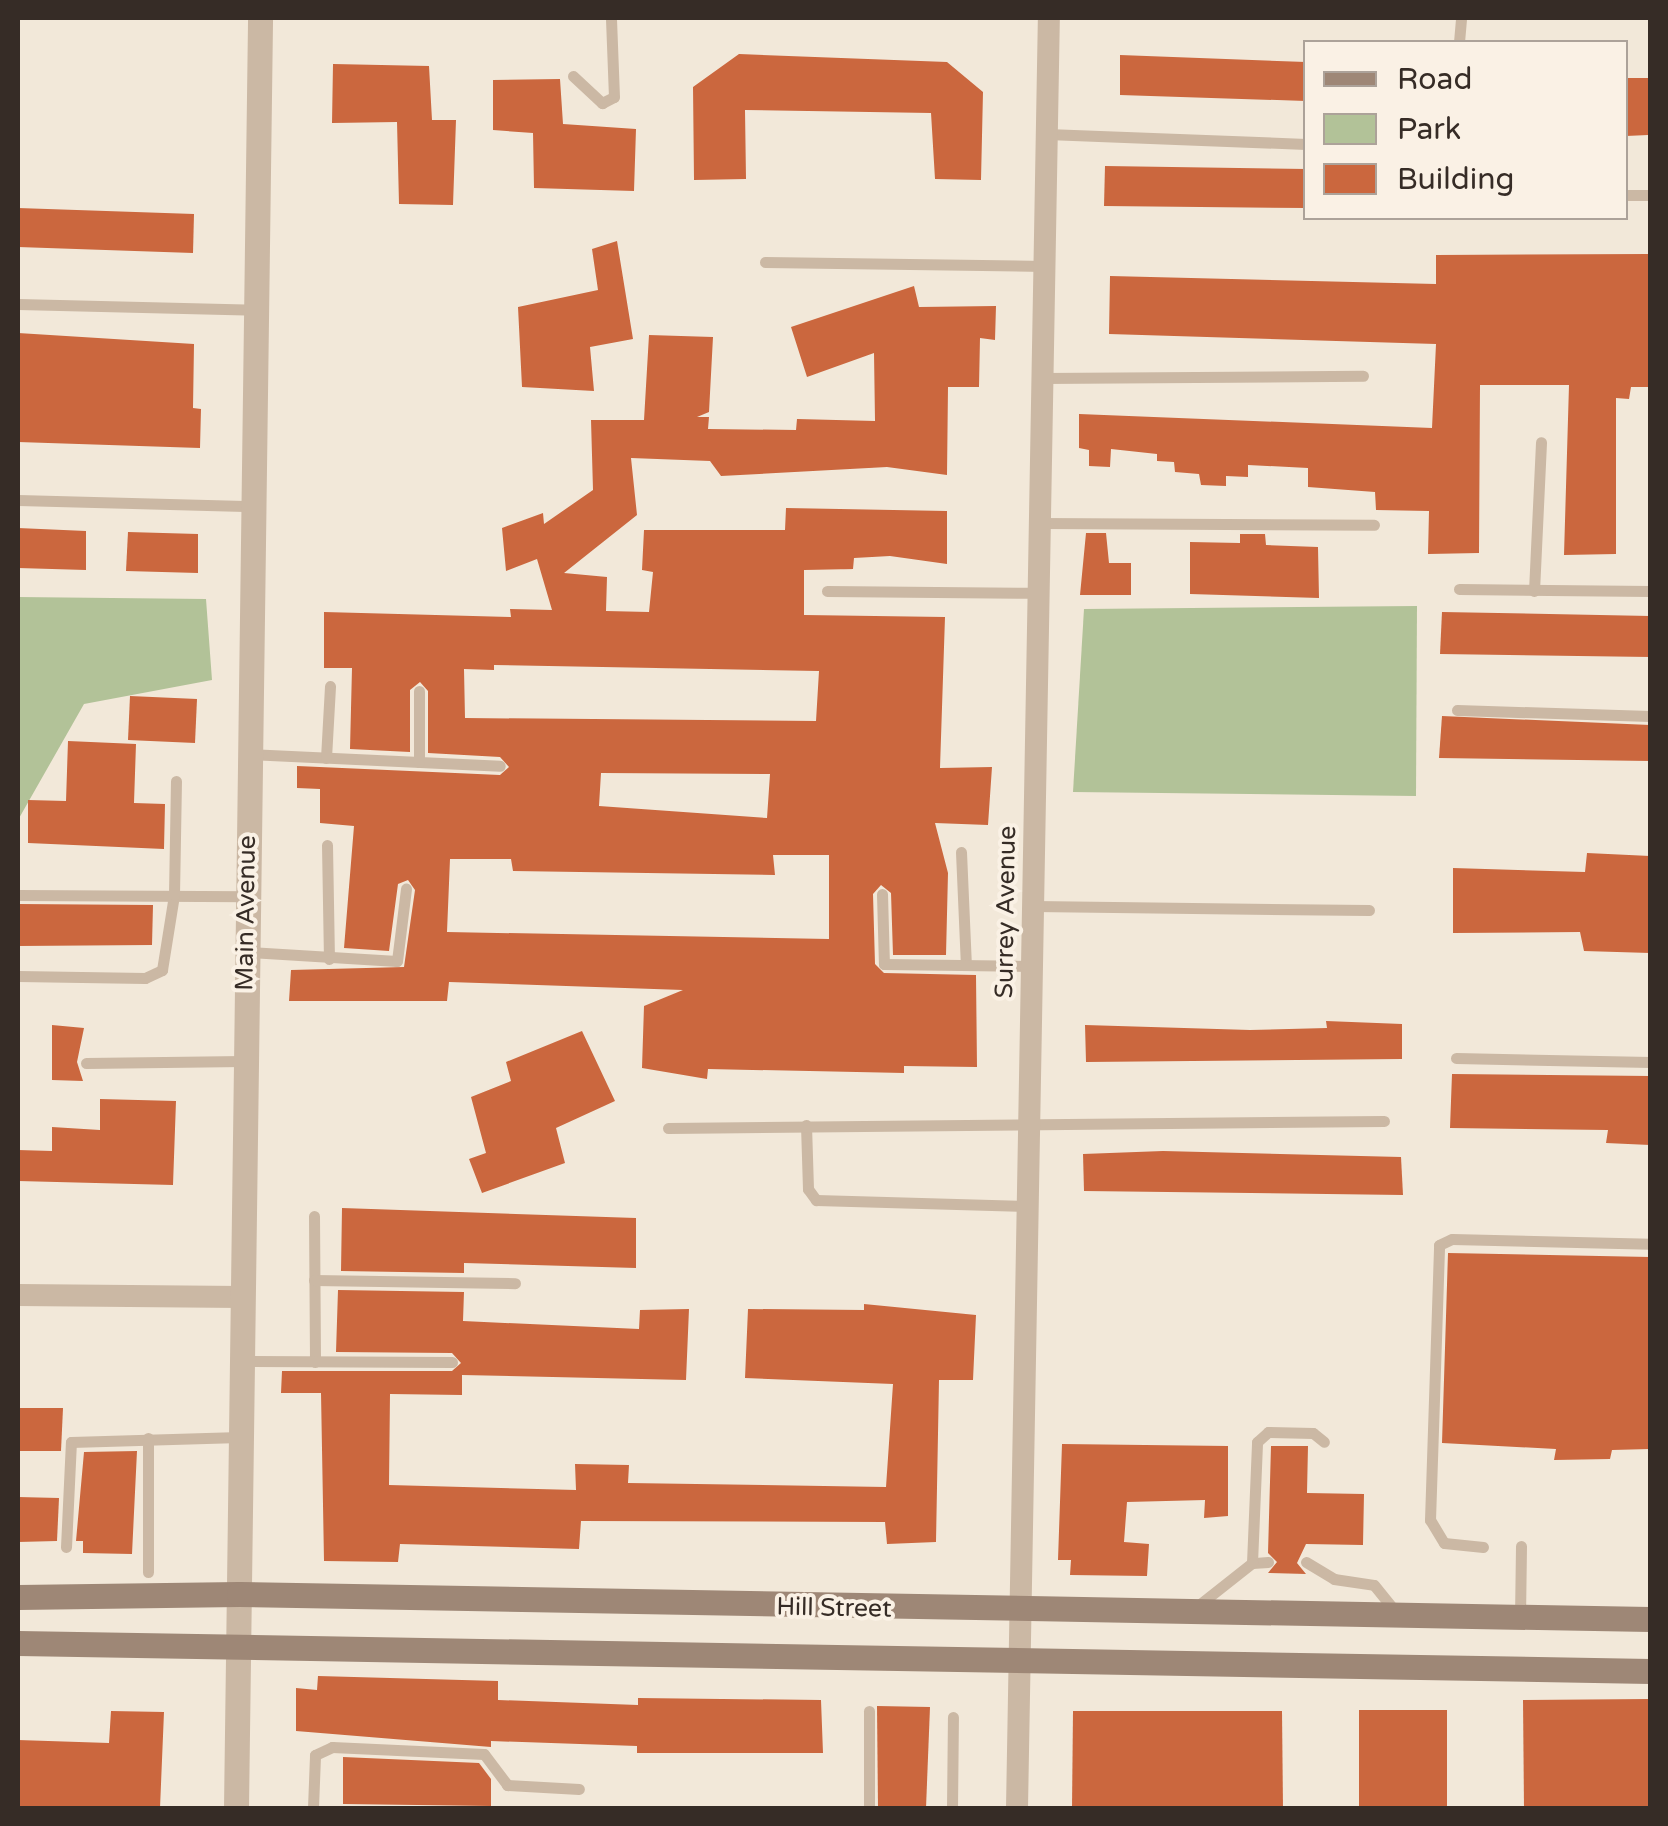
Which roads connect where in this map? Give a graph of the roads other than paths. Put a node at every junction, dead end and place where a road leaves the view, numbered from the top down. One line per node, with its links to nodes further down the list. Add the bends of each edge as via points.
1 (260, 18): 10 (street, Main Avenue)
2 (611, 18): 4 (lane, via 614,96 602,103)
3 (1049, 18): 5 (street, Surrey Avenue)
4 (574, 76)
5 (1047, 134): 6 (lane); 8 (street, Surrey Avenue)
6 (1303, 144)
7 (765, 262): 8 (lane)
8 (1044, 266): 12 (street, Surrey Avenue)
9 (18, 304): 10 (lane)
10 (257, 310): 15 (street, Main Avenue)
11 (1363, 376): 12 (lane)
12 (1043, 378): 16 (street, Surrey Avenue)
13 (1541, 442): 19 (lane)
14 (18, 500): 15 (lane)
15 (254, 506): 27 (street, Main Avenue)
16 (1040, 522): 17 (lane); 22 (street, Surrey Avenue)
17 (1374, 525)
18 (1459, 589): 19 (lane)
19 (1534, 590): 21 (lane)
20 (827, 591): 22 (lane)
21 (1650, 591)
22 (1039, 593): 39 (street, Surrey Avenue)
23 (330, 686): 28 (lane)
24 (420, 691): 29 (lane)
25 (1458, 710): 26 (lane)
26 (1650, 716)
27 (249, 754): 28 (lane); 38 (street, Main Avenue)
28 (326, 758): 29 (lane)
29 (419, 762): 30 (lane)
30 (500, 766)
31 (176, 781): 37 (lane)
32 (327, 845): 42 (lane)
33 (961, 852): 43 (lane)
34 (406, 888): 42 (lane, via 397,961)
35 (882, 894): 43 (lane, via 884,964)
36 (18, 895): 37 (lane)
37 (174, 895): 38 (lane); 45 (lane, via 162,970 144,978)
38 (246, 896): 41 (street, Main Avenue)
39 (1034, 906): 40 (lane); 44 (street, Surrey Avenue)
40 (1369, 910)
41 (245, 952): 42 (lane); 47 (street, Main Avenue)
42 (328, 959)
43 (966, 965): 44 (lane)
44 (1032, 966): 50 (street, Surrey Avenue)
45 (18, 976)
46 (1456, 1058): 48 (lane)
47 (243, 1061): 49 (lane); 60 (street, Main Avenue)
48 (1650, 1062)
49 (86, 1063)
50 (1030, 1120): 51 (lane); 52 (lane); 54 (street, Surrey Avenue)
51 (1384, 1120)
52 (806, 1125): 53 (lane); 54 (lane, via 808,1189 816,1200)
53 (668, 1128)
54 (1028, 1206): 76 (street, Surrey Avenue)
55 (314, 1216): 57 (lane)
56 (1650, 1244): 69 (lane, via 1452,1239 1440,1245 1430,1520 1444,1543)
57 (314, 1280): 58 (lane); 62 (lane)
58 (515, 1283)
59 (18, 1295): 60 (street)
60 (241, 1298): 61 (street, Main Avenue)
61 (240, 1361): 62 (lane); 64 (street, Main Avenue)
62 (315, 1362): 63 (lane)
63 (452, 1362)
64 (241, 1437): 65 (lane); 74 (street, Main Avenue)
65 (148, 1438): 68 (lane, via 72,1442); 73 (lane)
66 (1324, 1442): 72 (lane, via 1313,1433 1268,1432 1257,1442)
67 (1521, 1546): 79 (lane)
68 (66, 1547)
69 (1483, 1548)
70 (1268, 1562): 72 (lane)
71 (1306, 1562): 78 (lane, via 1374,1584)
72 (1252, 1563): 77 (lane)
73 (148, 1572)
74 (239, 1594): 75 (main road, Hill Street); 76 (main road, Hill Street); 82 (street, Main Avenue)
75 (18, 1597)
76 (1022, 1612): 77 (main road, Hill Street); 83 (street, Surrey Avenue)
77 (1188, 1614): 78 (main road, Hill Street)
78 (1398, 1616): 79 (main road, Hill Street)
79 (1520, 1618): 80 (main road, Hill Street)
80 (1650, 1620)
81 (18, 1643): 82 (main road, Hill Street)
82 (238, 1644): 83 (main road, Hill Street); 88 (street, Main Avenue)
83 (1020, 1661): 84 (main road, Hill Street); 92 (street, Surrey Avenue)
84 (1650, 1672)
85 (869, 1711): 90 (lane)
86 (953, 1717): 91 (lane)
87 (580, 1789): 89 (lane, via 507,1785 484,1754 332,1747 315,1754)
88 (236, 1808)
89 (313, 1808)
90 (869, 1808)
91 (952, 1808)
92 (1017, 1808)

